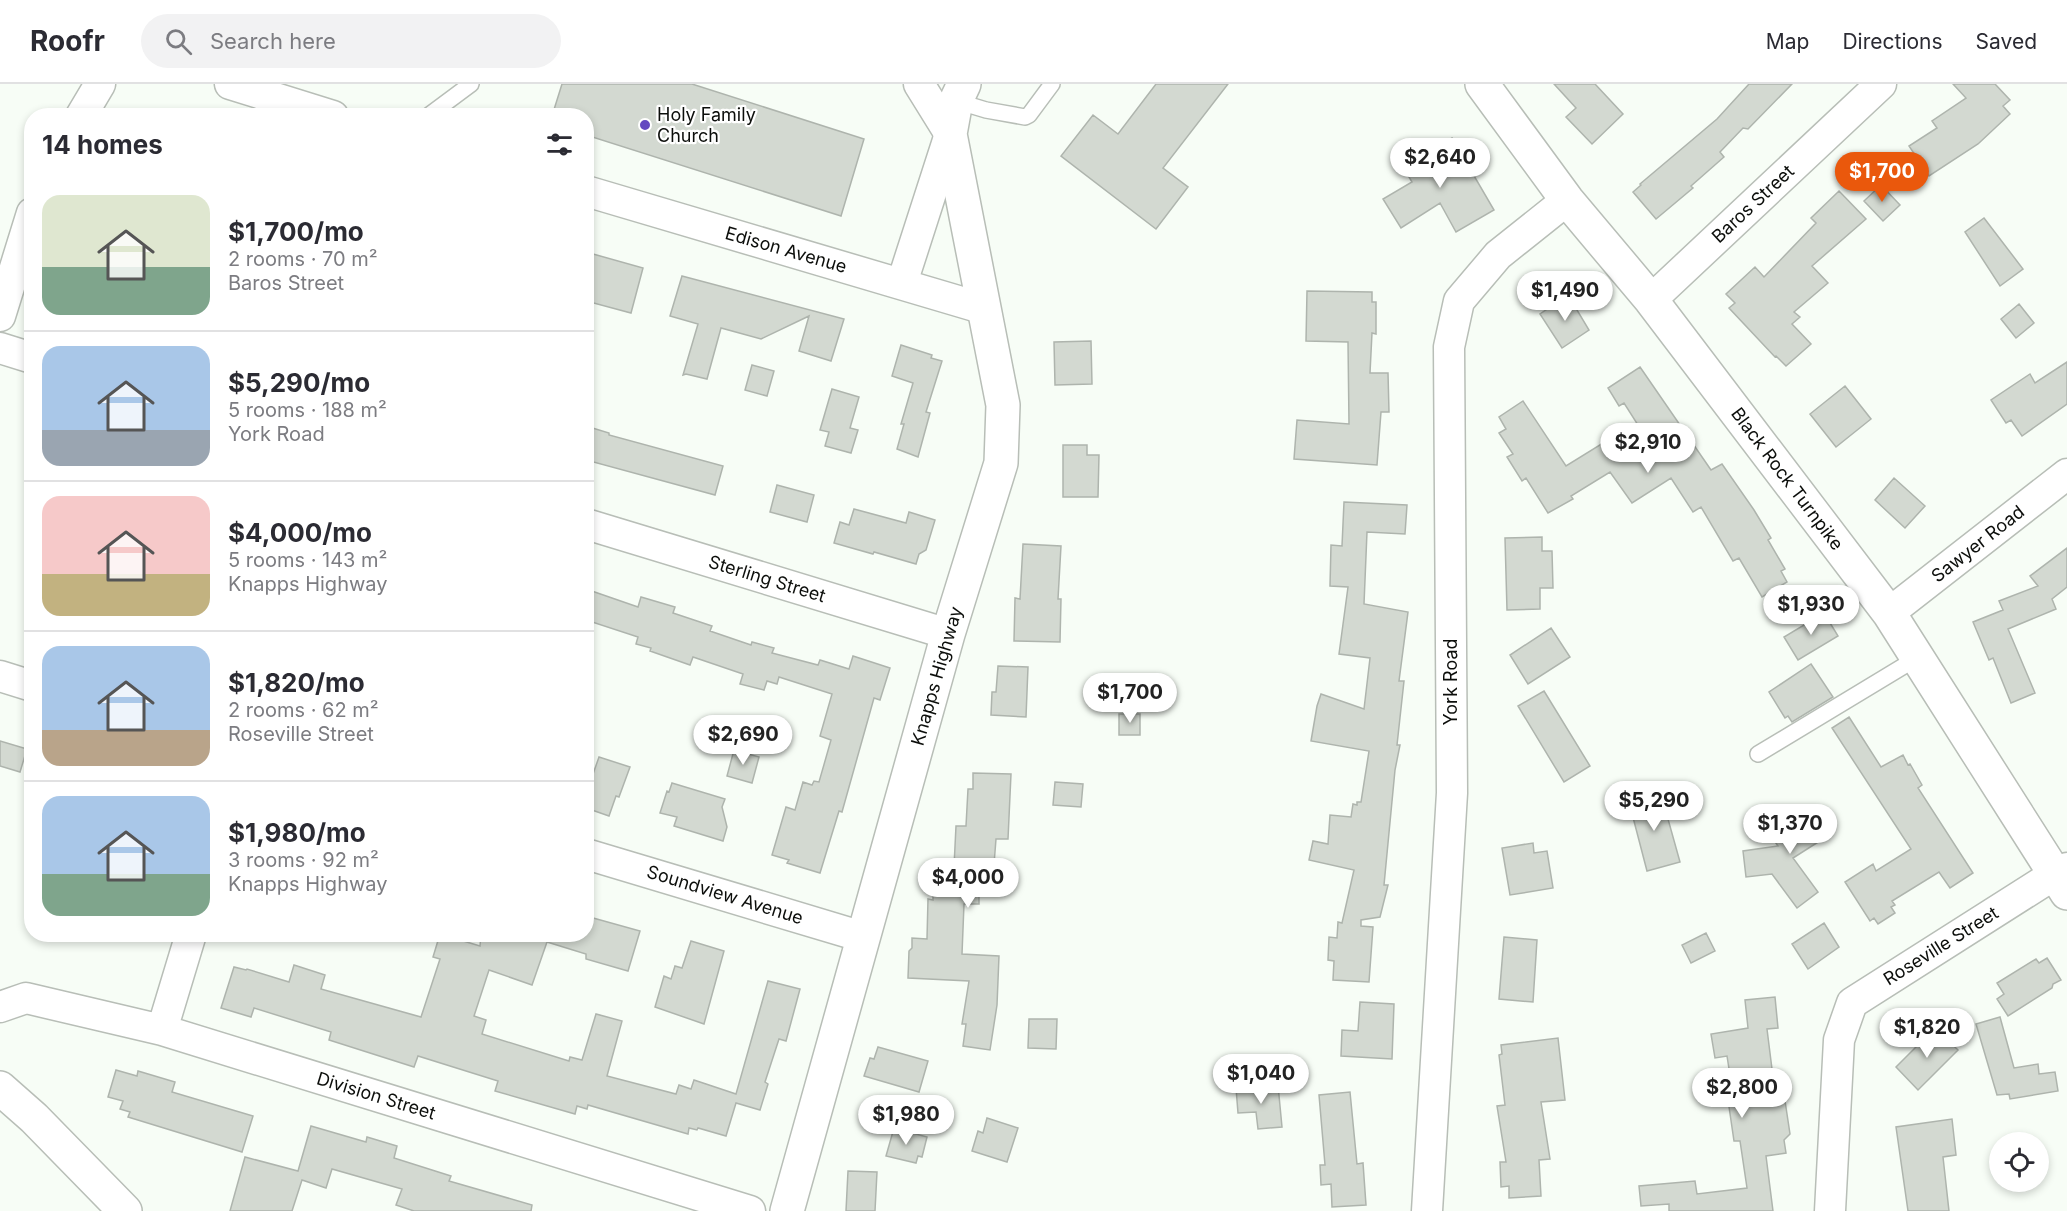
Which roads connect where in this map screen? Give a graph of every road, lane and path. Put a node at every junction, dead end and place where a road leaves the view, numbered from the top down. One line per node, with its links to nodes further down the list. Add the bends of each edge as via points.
1 (100, 84): 9 (street)
2 (230, 84): 10 (street)
3 (471, 84): 11 (lane)
4 (919, 84): 12 (street)
5 (1052, 84): 8 (lane, via 1025,117 986,110)
6 (1482, 84): 14 (main road, Black Rock Turnpike)
7 (1881, 84): 17 (street, Baros Street)
8 (960, 93): 12 (main road, Knapps Highway)
9 (86, 108)
10 (307, 108)
11 (439, 108)
12 (950, 134): 16 (street, Knapps Highway); 18 (main road, Knapps Highway)
13 (594, 193): 16 (street, Edison Avenue)
14 (1567, 200): 17 (main road, Black Rock Turnpike); 40 (street, York Road, via 1498,255 1459,301 1449,347 1452,793)
15 (24, 239): 19 (street)
16 (902, 284): 18 (street, Edison Avenue)
17 (1651, 300): 24 (main road, Black Rock Turnpike)
18 (985, 309): 25 (main road, Knapps Highway, via 1003,405 1001,463)
19 (0, 316)
20 (0, 348): 21 (street)
21 (24, 356)
22 (2067, 474): 24 (street, Sawyer Road)
23 (594, 526): 25 (street, Sterling Street)
24 (1889, 613): 26 (main road, Black Rock Turnpike)
25 (948, 634): 32 (main road, Knapps Highway)
26 (1917, 658): 29 (lane); 31 (main road, Black Rock Turnpike)
27 (0, 676): 28 (street)
28 (24, 684)
29 (1758, 754)
30 (594, 856): 32 (street, Soundview Avenue)
31 (2063, 878): 41 (street, Roseville Street, via 1852,1003 1839,1040)
32 (863, 938): 39 (main road, Knapps Highway)
33 (189, 942): 35 (street)
34 (0, 1008): 35 (street, Division Street, via 26,998)
35 (162, 1030): 38 (street, Division Street)
36 (0, 1089): 37 (main road)
37 (125, 1211)
38 (750, 1211)
39 (787, 1211)
40 (1427, 1211)
41 (1830, 1211)

